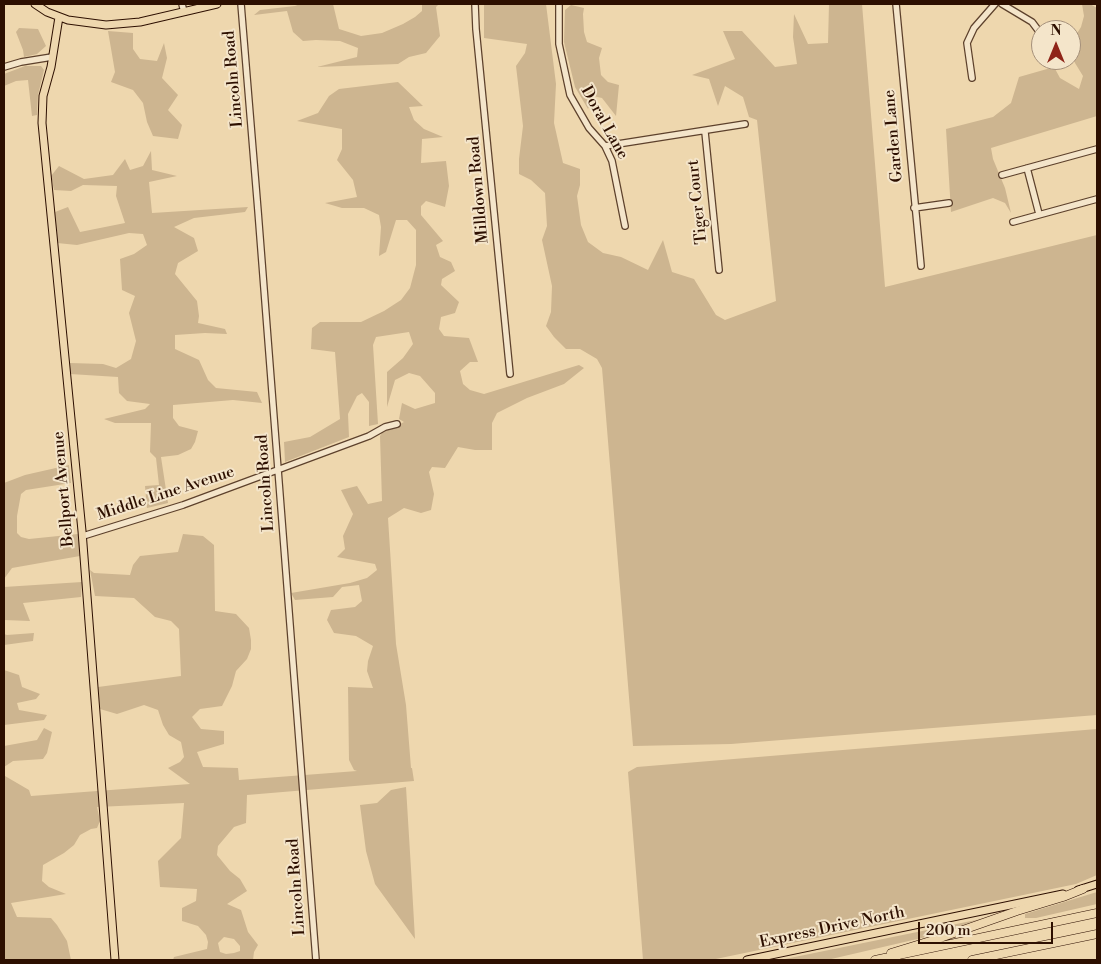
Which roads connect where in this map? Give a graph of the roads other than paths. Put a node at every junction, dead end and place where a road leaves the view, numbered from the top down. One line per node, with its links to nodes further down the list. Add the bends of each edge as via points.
1 (35, 4): 11 (main road)
2 (182, 4): 10 (street)
3 (217, 4): 10 (main road)
4 (241, 4): 32 (street, Lincoln Road)
5 (475, 4): 30 (street, Milldown Road)
6 (559, 4): 18 (street, Doral Lane, via 559,44 570,95 589,128)
7 (896, 4): 24 (street, Garden Lane)
8 (995, 4): 15 (street, via 974,28 967,43)
9 (1002, 4): 12 (street)
10 (184, 12): 11 (main road, via 121,24 97,24)
11 (59, 17): 13 (main road, Bellport Avenue)
12 (1031, 21)
13 (52, 56): 14 (street); 33 (main road, Bellport Avenue, via 41,116)
14 (4, 67)
15 (972, 78)
16 (745, 124): 17 (street)
17 (705, 132): 18 (street); 29 (street, Tiger Court)
18 (605, 146): 27 (street, Doral Lane, via 612,160)
19 (1097, 149): 20 (street)
20 (1027, 168): 21 (street); 25 (street)
21 (1002, 175)
22 (1097, 200): 25 (street)
23 (949, 203): 24 (street)
24 (914, 208): 28 (street, Garden Lane)
25 (1039, 214): 26 (street)
26 (1013, 222)
27 (625, 226)
28 (921, 266)
29 (719, 270)
30 (510, 374)
31 (397, 424): 32 (street, Middle Line Avenue)
32 (278, 470): 33 (street, Middle Line Avenue, via 183,505); 39 (street, Lincoln Road)
33 (83, 536): 38 (main road, Bellport Avenue)
34 (1097, 884): 35 (main road, Express Drive North)
35 (1083, 889): 40 (main road, Express Drive North); 41 (highway)
36 (1097, 913): 42 (highway)
37 (1097, 934): 43 (highway)
38 (115, 960)
39 (316, 960)
40 (748, 960)
41 (868, 960)
42 (875, 960)
43 (972, 960)

